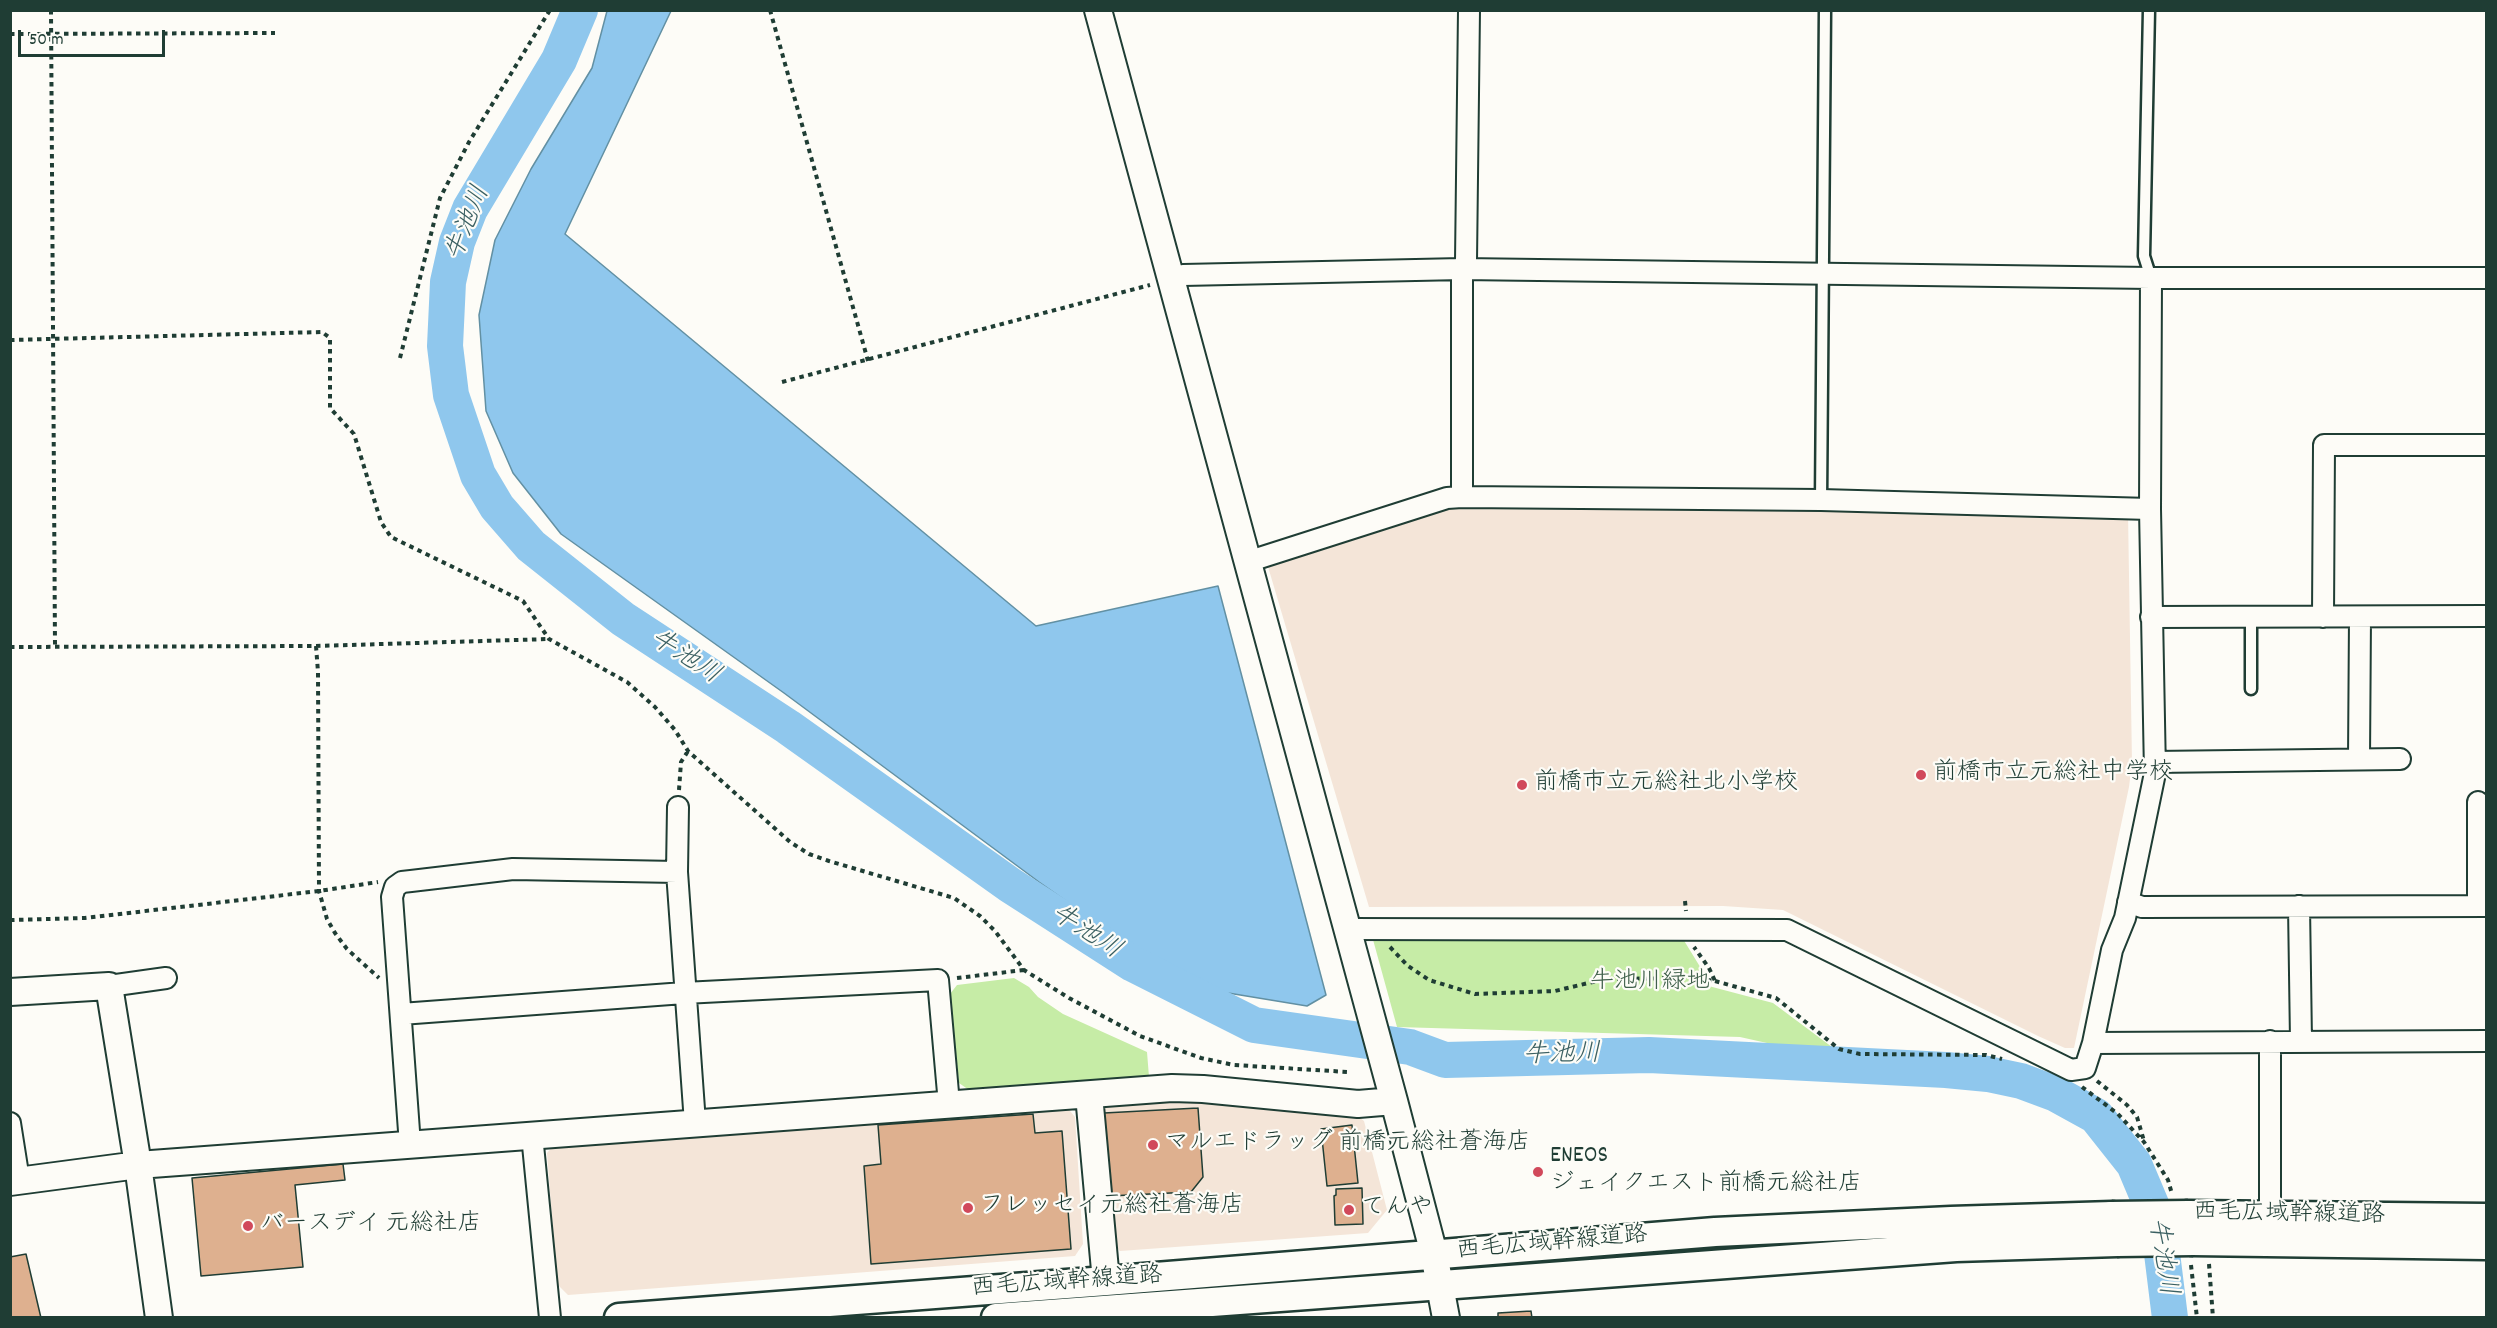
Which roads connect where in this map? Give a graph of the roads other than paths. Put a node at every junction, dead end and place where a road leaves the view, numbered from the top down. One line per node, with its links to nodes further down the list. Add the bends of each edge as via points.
1 (1098, 10): 9 (street)
2 (1469, 10): 5 (street, via 1466,261)
3 (1825, 10): 6 (lane)
4 (2149, 10): 7 (lane, via 2144,256)
5 (1462, 269): 6 (street); 9 (street, via 1183,275); 11 (street)
6 (1822, 273): 7 (street); 12 (lane)
7 (2151, 278): 8 (street); 13 (street)
8 (2487, 278)
9 (1171, 279): 14 (street)
10 (2487, 445): 18 (street, via 2324,446)
11 (1462, 497): 12 (street); 14 (street, via 1447,498)
12 (1821, 500): 13 (street)
13 (2150, 509): 15 (street)
14 (1250, 561): 30 (street)
15 (2151, 616): 16 (street); 23 (street)
16 (2251, 616): 18 (street); 20 (lane)
17 (2487, 616): 19 (street)
18 (2323, 617): 19 (street)
19 (2360, 617): 21 (street)
20 (2251, 689)
21 (2359, 759): 22 (street); 23 (street)
22 (2400, 759)
23 (2154, 762): 27 (street)
24 (2478, 802): 29 (street)
25 (678, 807): 26 (street)
26 (677, 872): 34 (street); 35 (street, via 513,869 402,882 392,897)
27 (2128, 902): 28 (street, via 2142,907); 39 (street, via 2112,950)
28 (2299, 906): 29 (street); 37 (street)
29 (2482, 906)
30 (1348, 929): 39 (street, via 1787,930 2071,1070 2085,1068); 41 (street)
31 (166, 978): 32 (street)
32 (109, 986): 33 (street); 47 (street)
33 (10, 992)
34 (684, 993): 35 (street); 42 (street, via 938,980); 44 (street)
35 (400, 1006): 46 (street)
36 (2270, 1041): 37 (street); 39 (street); 49 (street)
37 (2301, 1041): 38 (street)
38 (2487, 1041)
39 (2093, 1043)
40 (1089, 1095): 41 (street, via 1191,1088 1358,1104); 42 (street); 55 (street)
41 (1394, 1101): 54 (street)
42 (949, 1104): 44 (street)
43 (10, 1123): 48 (street)
44 (695, 1123): 45 (street)
45 (532, 1135): 46 (street); 59 (street)
46 (410, 1144): 47 (street)
47 (138, 1165): 48 (street); 58 (street)
48 (15, 1181)
49 (2270, 1216): 50 (main road, 西毛広域幹線道路); 52 (main road, 西毛広域幹線道路)
50 (2487, 1218)
51 (2114, 1229): 52 (main road, 西毛広域幹線道路, bridge); 54 (main road, 西毛広域幹線道路, via 1715,1232); 56 (main road, 西毛広域幹線道路, via 1956,1247)
52 (2196, 1238): 53 (main road, 西毛広域幹線道路)
53 (2487, 1245)
54 (1434, 1254): 55 (main road, 西毛広域幹線道路); 56 (street)
55 (1106, 1281): 60 (main road, 西毛広域幹線道路)
56 (1440, 1285): 57 (main road, 西毛広域幹線道路); 62 (street)
57 (1108, 1313): 61 (main road, 西毛広域幹線道路)
58 (159, 1317)
59 (550, 1317)
60 (619, 1317)
61 (996, 1317)
62 (1446, 1317)

